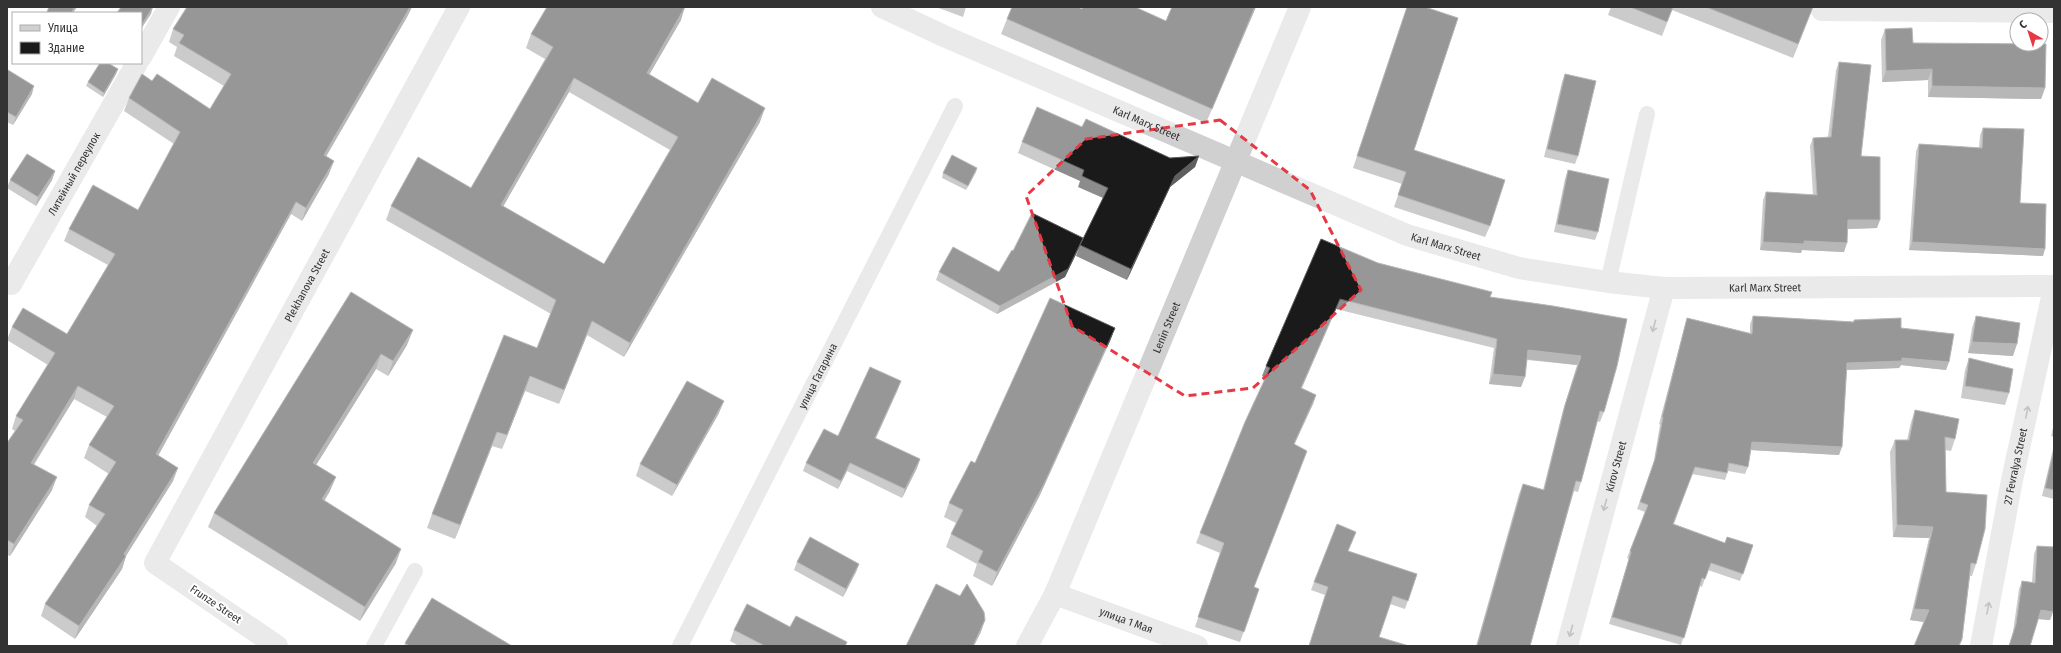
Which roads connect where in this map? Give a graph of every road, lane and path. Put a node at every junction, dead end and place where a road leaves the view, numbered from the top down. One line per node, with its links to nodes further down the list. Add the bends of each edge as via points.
1 (170, 7): 7 (street)
2 (459, 7): 16 (street, Plekhanova Street)
3 (882, 7): 11 (street, Karl Marx Street)
4 (1300, 7): 11 (street, Lenin Street)
5 (1822, 10): 6 (street)
6 (2054, 12)
7 (142, 55)
8 (136, 64): 13 (street, Литейный переулок)
9 (955, 106): 21 (lane, улица Гагарина)
10 (1647, 114): 12 (lane)
11 (1235, 161): 12 (street, Karl Marx Street, via 1336,207 1407,235 1519,268); 18 (street, Lenin Street)
12 (1608, 282): 15 (street, Karl Marx Street)
13 (11, 284)
14 (2054, 287): 15 (street, Karl Marx Street); 25 (street, 27 Fevralya Street, one-way to 14, via 2012,480)
15 (1664, 288): 24 (street, Kirov Street, one-way to 24)
16 (155, 563): 19 (street, Frunze Street)
17 (415, 571): 20 (lane)
18 (1055, 594): 22 (street, Lenin Street); 23 (street, улица 1 Мая)
19 (277, 646)
20 (374, 646)
21 (680, 646)
22 (1028, 646)
23 (1197, 646)
24 (1567, 646)
25 (1981, 646)

